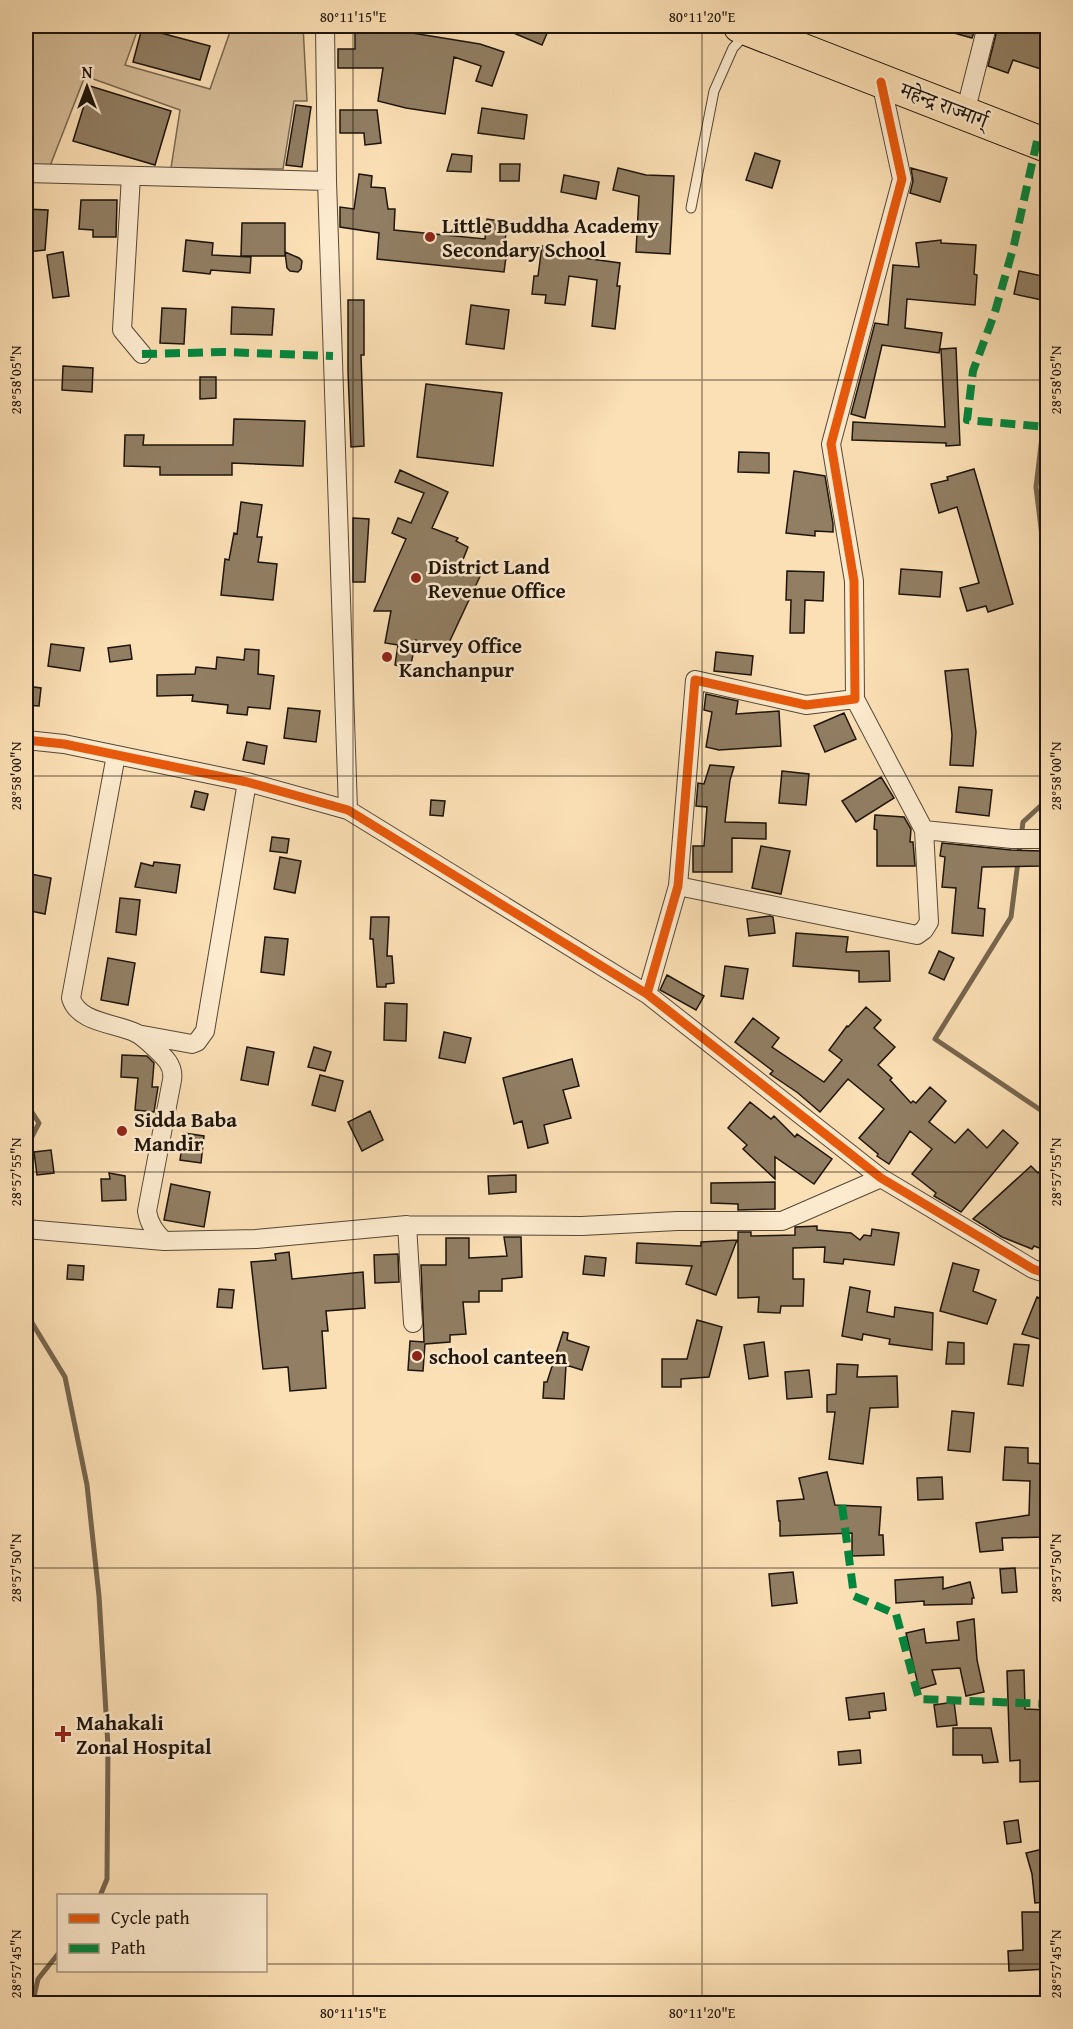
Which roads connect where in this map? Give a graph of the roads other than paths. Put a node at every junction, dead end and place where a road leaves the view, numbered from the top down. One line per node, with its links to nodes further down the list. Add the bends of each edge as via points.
1 (325, 26): 9 (street)
2 (987, 26): 5 (street)
3 (745, 28): 4 (highway, महेन्द्र राज्मार्ग्); 10 (lane, via 714,92)
4 (882, 82): 5 (highway, महेन्द्र राज्मार्ग्); 12 (street, via 902,179 831,444 854,581)
5 (966, 113): 6 (highway, महेन्द्र राज्मार्ग्)
6 (1047, 146)
7 (26, 173): 8 (street)
8 (131, 176): 9 (street); 11 (street, via 122,330)
9 (327, 181): 16 (street)
10 (691, 208)
11 (142, 354)
12 (855, 699): 17 (street); 19 (street, via 806,705 695,680)
13 (26, 740): 14 (street)
14 (116, 755): 15 (street); 21 (street, via 71,998 84,1015)
15 (247, 782): 16 (street); 21 (street, via 206,1031 192,1044)
16 (348, 810): 20 (street)
17 (924, 830): 18 (street); 19 (street, via 929,922 917,935)
18 (1039, 839)
19 (678, 886): 20 (street)
20 (646, 994): 22 (street)
21 (137, 1034): 25 (street, via 168,1062 173,1075 147,1211 153,1229)
22 (881, 1178): 23 (street, via 782,1221); 26 (street)
23 (407, 1226): 25 (street, via 256,1239); 27 (street)
24 (26, 1229): 25 (street)
25 (164, 1241)
26 (1047, 1274)
27 (413, 1323)

